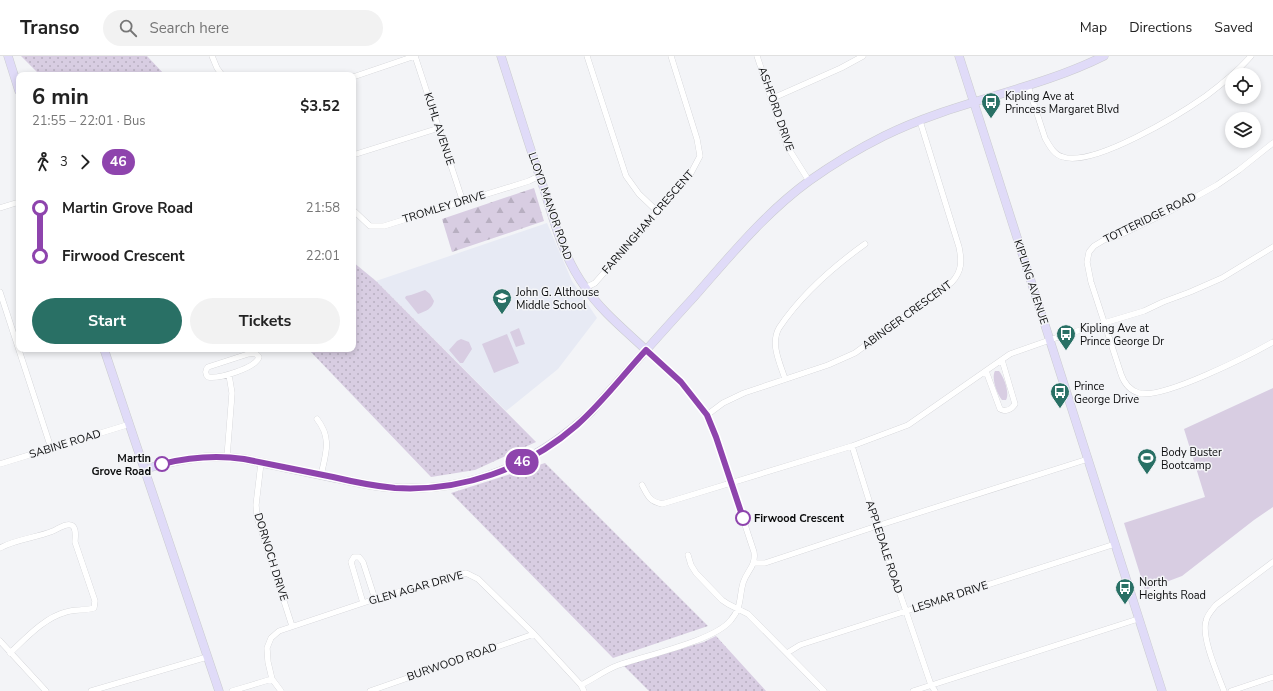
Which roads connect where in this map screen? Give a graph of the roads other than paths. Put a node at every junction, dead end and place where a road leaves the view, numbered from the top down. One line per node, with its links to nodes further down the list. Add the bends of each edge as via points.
1 (8, 56): 14 (street)
2 (212, 56): 12 (street)
3 (415, 56): 13 (street); 19 (street, KUHL AVENUE)
4 (501, 56): 22 (street, LLOYD MANOR ROAD)
5 (587, 56): 27 (street, via 626,176 639,194)
6 (671, 56): 27 (street, FARNINGHAM CRESCENT, via 700,156 696,167)
7 (757, 56): 16 (street, ASHFORD DRIVE)
8 (863, 56): 16 (street)
9 (959, 56): 17 (street, KIPLING AVENUE)
10 (1104, 56): 15 (street)
11 (1251, 56): 15 (street, via 1220,85 1180,113 1112,148 1078,158 1057,155 1048,144)
12 (220, 72)
13 (356, 76)
14 (16, 81)
15 (1028, 86): 17 (street)
16 (771, 99): 23 (street, ASHFORD DRIVE, via 787,146)
17 (974, 103): 18 (street); 34 (street, KIPLING AVENUE)
18 (920, 121): 23 (street, via 868,144); 43 (street, ABINGER CRESCENT, via 959,247 961,270 958,277 855,353)
19 (439, 128): 21 (street); 24 (street, KUHL AVENUE)
20 (1273, 143): 33 (street, TOTTERIDGE ROAD, via 1239,170 1172,210 1094,246 1089,252 1088,273)
21 (356, 155)
22 (539, 176): 24 (street, TROMLEY DRIVE); 31 (street, LLOYD MANOR ROAD, via 564,250)
23 (809, 181): 37 (street, via 743,241)
24 (463, 202): 28 (street, TROMLEY DRIVE, via 380,227 370,226)
25 (16, 203): 26 (street)
26 (0, 208)
27 (658, 212): 31 (street, FARNINGHAM CRESCENT, via 595,283)
28 (356, 213)
29 (865, 244): 43 (street, via 836,266 806,295 779,328 775,342)
30 (1273, 246): 33 (street, via 1222,278 1144,311)
31 (585, 288): 37 (street, LLOYD MANOR ROAD, via 605,312)
32 (0, 292): 35 (street)
33 (1104, 323): 34 (street); 36 (street, TOTTERIDGE ROAD, via 1124,382 1140,394 1177,386 1243,358)
34 (1050, 340): 40 (street, via 1010,354); 50 (street, KIPLING AVENUE)
35 (16, 341)
36 (1273, 342)
37 (646, 350): 44 (street, LLOYD MANOR ROAD, via 681,382); 54 (street, via 576,426 547,448 497,472 455,484 408,488 369,485)
38 (20, 352): 48 (street)
39 (105, 352): 46 (street)
40 (1002, 360): 41 (street); 41 (street, via 1015,404 1011,409 1000,409)
41 (986, 371): 47 (street, via 908,425)
42 (229, 375): 42 (street, via 257,362 258,355 248,354 208,366 206,370 208,377); 49 (street, via 232,393)
43 (785, 379): 44 (street, ABINGER CRESCENT, via 734,397)
44 (707, 415): 55 (street, LLOYD MANOR ROAD)
45 (317, 419): 54 (street, via 324,428 327,441)
46 (130, 424): 48 (street, SABINE ROAD); 53 (street)
47 (852, 446): 55 (street); 57 (street, APPLEDALE ROAD)
48 (51, 448): 52 (street, SABINE ROAD)
49 (227, 457): 51 (street); 53 (street, via 191,458)
50 (1088, 459): 57 (street); 58 (street, KIPLING AVENUE)
51 (261, 463): 54 (street); 68 (street, DORNOCH DRIVE, via 257,518)
52 (0, 464)
53 (145, 469): 73 (street)
54 (321, 475)
55 (731, 483): 56 (street, via 662,504 649,499); 62 (street, LLOYD MANOR ROAD, via 754,552)
56 (642, 485)
57 (877, 526): 62 (street, via 765,563); 66 (street, APPLEDALE ROAD)
58 (1115, 544): 66 (street, LESMAR DRIVE); 67 (street, KIPLING AVENUE)
59 (0, 548): 71 (street, via 67,525 73,526 76,533 75,542 96,601 94,608 51,617)
60 (688, 555): 65 (street, via 696,573 722,600)
61 (1273, 562): 88 (street, via 1209,613 1205,628 1207,642)
62 (754, 563): 65 (street, via 744,582)
63 (375, 599): 64 (street, GLEN AGAR DRIVE); 64 (street, via 362,562 359,557 354,557 351,562); 69 (street, GLEN AGAR DRIVE, via 466,573 478,579)
64 (363, 603): 68 (street, GLEN AGAR DRIVE)
65 (739, 609): 72 (street, via 748,614); 77 (street, via 730,621 707,637 615,667)
66 (906, 611): 72 (street, LESMAR DRIVE, via 800,645); 76 (street, APPLEDALE ROAD)
67 (1138, 619): 76 (street); 87 (street, KIPLING AVENUE)
68 (292, 626): 75 (street, GLEN AGAR DRIVE, via 279,631 271,638 267,648)
69 (534, 634): 77 (street, GLEN AGAR DRIVE); 83 (street, BURWOOD ROAD)
70 (0, 641): 71 (street)
71 (10, 653): 78 (street)
72 (788, 653): 84 (street)
73 (207, 657): 79 (street); 80 (street)
74 (1273, 677): 89 (street)
75 (272, 679): 81 (street); 82 (street)
76 (931, 685): 85 (street); 86 (street, APPLEDALE ROAD)
77 (583, 688)
78 (46, 691)
79 (91, 691)
80 (218, 691)
81 (232, 691)
82 (281, 691)
83 (370, 691)
84 (824, 691)
85 (913, 691)
86 (935, 691)
87 (1162, 691)
88 (1224, 691)
89 (1231, 691)

